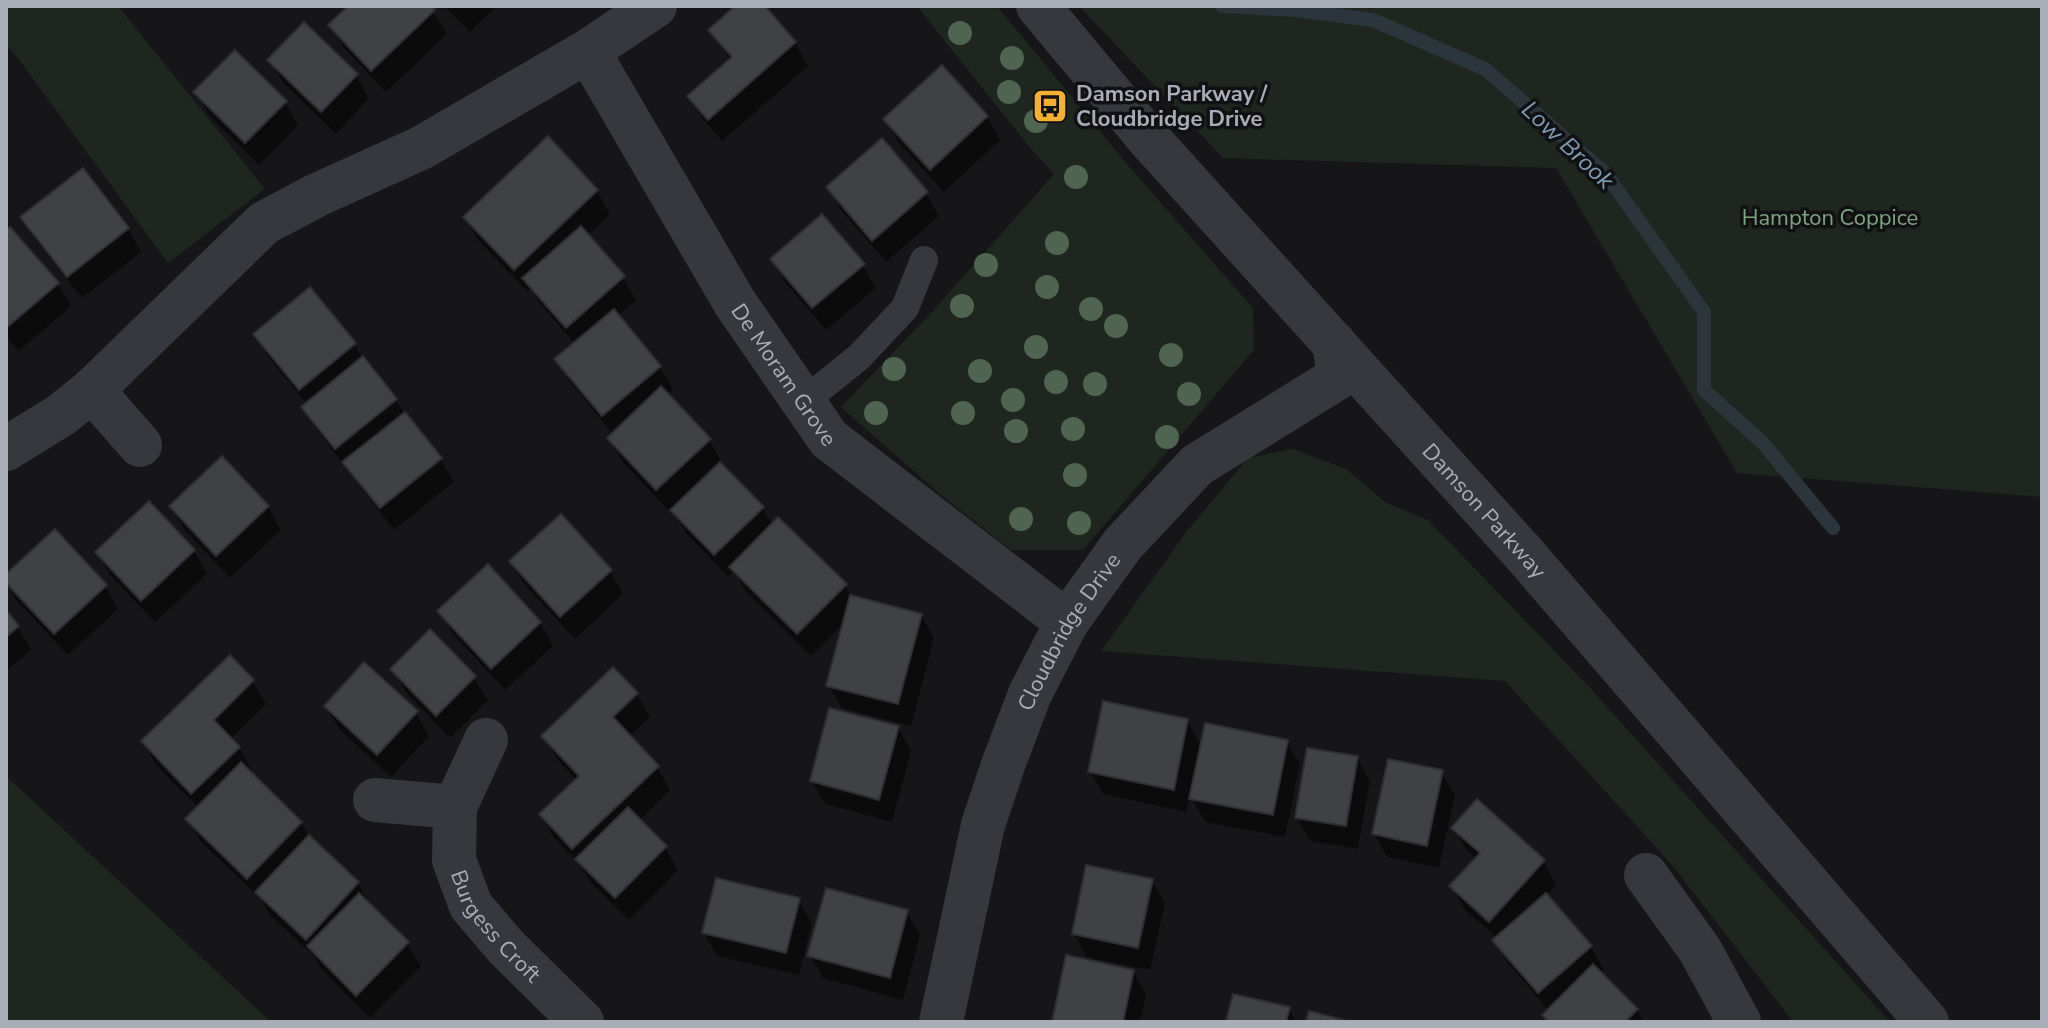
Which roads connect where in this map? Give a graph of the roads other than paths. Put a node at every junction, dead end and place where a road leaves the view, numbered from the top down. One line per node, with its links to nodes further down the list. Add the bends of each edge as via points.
1 (655, 6): 3 (street)
2 (1038, 6): 5 (street, Damson Parkway, via 1148,138)
3 (588, 51): 6 (street, via 421,148 264,223); 7 (street, De Moram Grove, via 735,303)
4 (924, 260): 7 (lane, via 905,308 859,357)
5 (1334, 343): 10 (street, Cloudbridge Drive, via 1339,377 1197,465 1123,544); 18 (street, Damson Parkway, via 1526,556)
6 (92, 390): 8 (street); 9 (street)
7 (803, 402): 10 (street, De Moram Grove, via 829,439)
8 (140, 445)
9 (6, 449)
10 (1067, 622): 16 (street, Cloudbridge Drive, via 1030,694 983,825)
11 (486, 740): 13 (street, Burgess Croft)
12 (375, 800): 13 (street)
13 (455, 807): 15 (street, Burgess Croft, via 454,860 471,906)
14 (1646, 875): 17 (street, via 1700,950)
15 (582, 1022)
16 (941, 1022)
17 (1739, 1022)
18 (1927, 1022)

